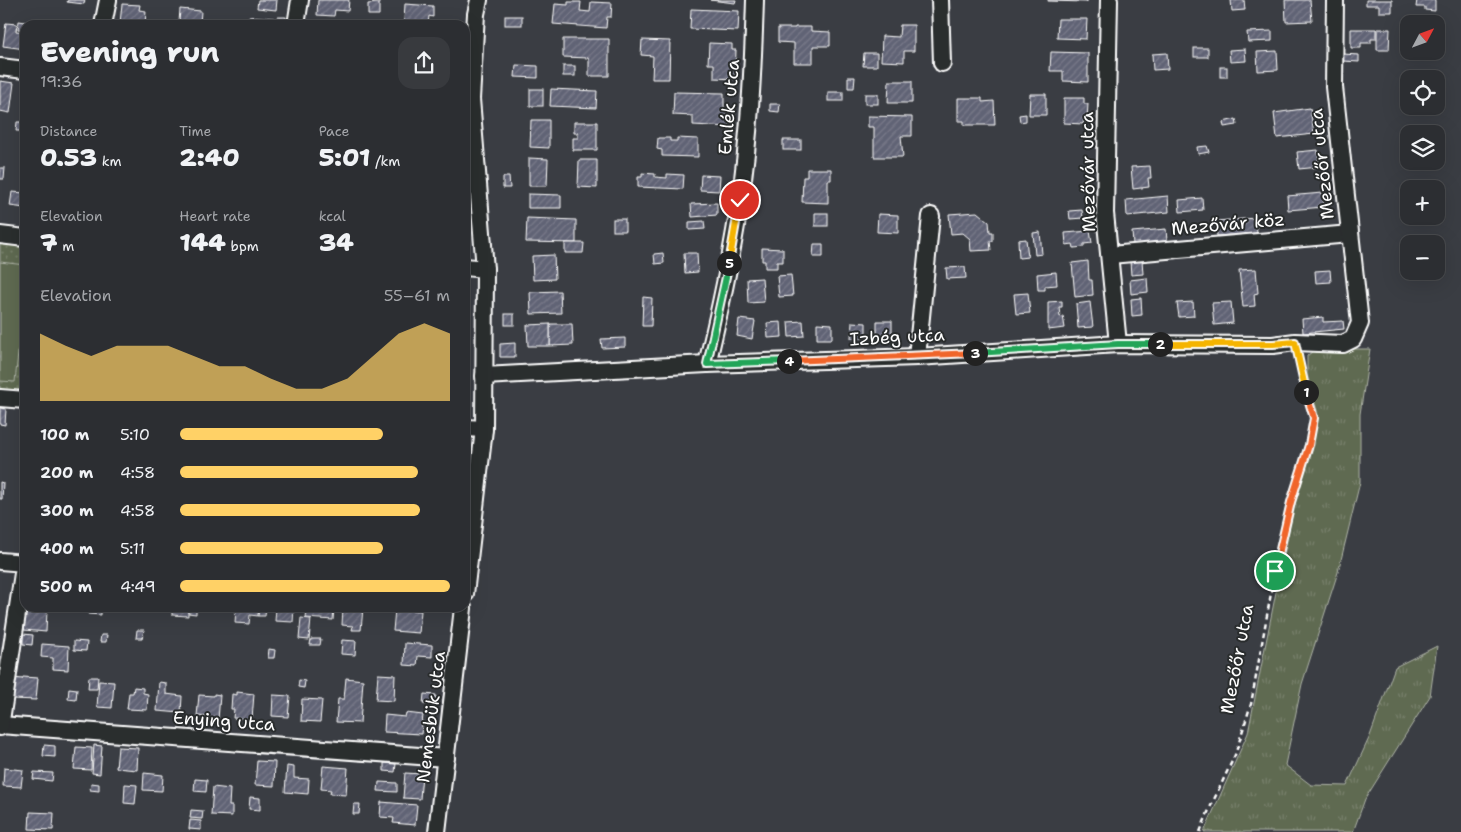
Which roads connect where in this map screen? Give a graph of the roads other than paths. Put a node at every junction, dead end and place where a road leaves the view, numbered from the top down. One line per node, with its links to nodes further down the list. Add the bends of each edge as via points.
1 (108, 0): 8 (street)
2 (300, 0): 9 (street)
3 (479, 0): 19 (street, via 471,99)
4 (755, 0): 23 (street, Emlék utca, via 750,114 740,200)
5 (940, 0): 10 (street)
6 (1109, 0): 17 (street, Mezővár utca, via 1106,213)
7 (1335, 0): 14 (street, Mezőőr utca, via 1334,87)
8 (104, 20)
9 (297, 20)
10 (942, 63)
11 (0, 67): 12 (street)
12 (20, 69)
13 (931, 216): 22 (street)
14 (1350, 234): 17 (street, Mezővár köz); 20 (street, Mezőőr utca)
15 (0, 235): 16 (street)
16 (20, 237)
17 (1110, 255): 21 (street, Mezővár utca)
18 (470, 267): 19 (street)
19 (486, 269): 24 (street)
20 (1360, 323): 21 (street, Izbég utca, via 1353,339 1343,344)
21 (1118, 344): 22 (street, Izbég utca)
22 (917, 356): 23 (street, Izbég utca)
23 (707, 364): 24 (street, Izbég utca)
24 (484, 376): 28 (street)
25 (0, 398): 26 (street)
26 (20, 400)
27 (470, 428): 28 (street)
28 (484, 429): 29 (street)
29 (470, 551)
30 (0, 561): 31 (street)
31 (20, 562)
32 (20, 595): 34 (street)
33 (463, 612): 35 (street, Nemesbük utca)
34 (0, 726): 35 (street, Enying utca)
35 (446, 758): 36 (street, Nemesbük utca)
36 (437, 832)

